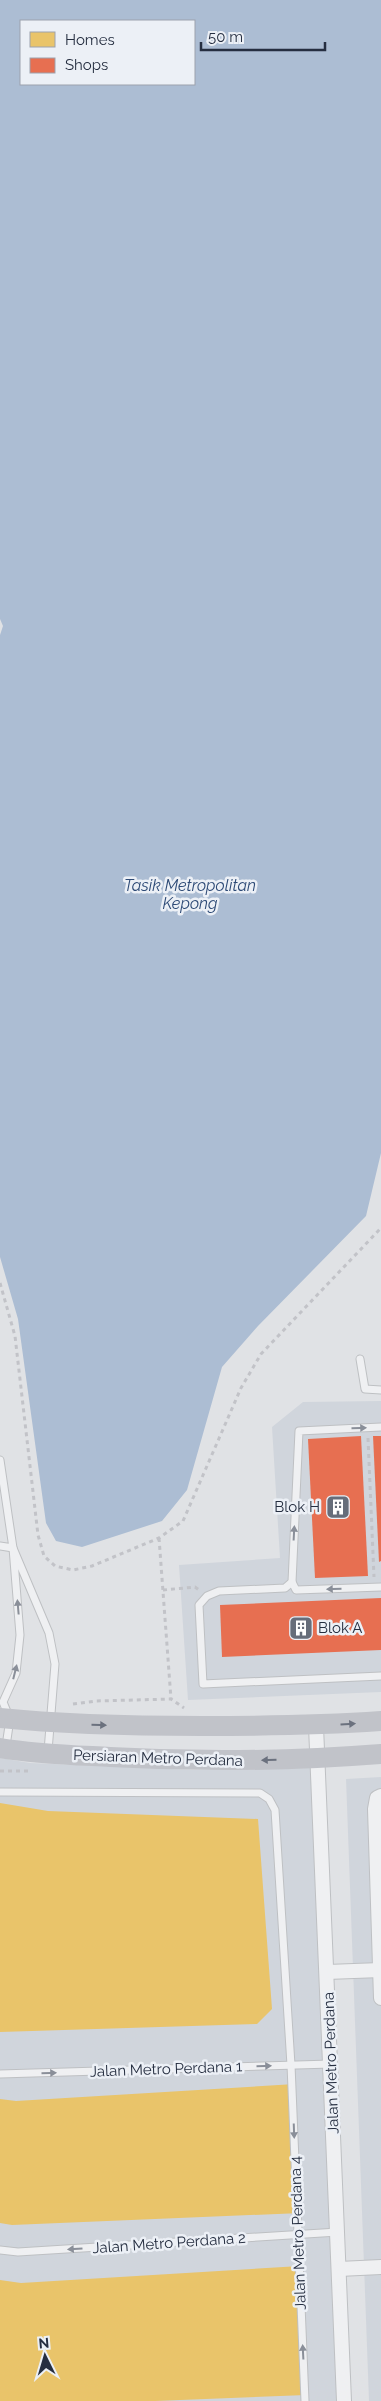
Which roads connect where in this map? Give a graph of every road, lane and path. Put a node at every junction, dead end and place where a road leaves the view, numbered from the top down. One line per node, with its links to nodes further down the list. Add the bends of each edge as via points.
1 (381, 1228): 8 (path, via 261,1354 241,1388 183,1521)
2 (0, 1283): 8 (path, via 16,1336 38,1535 44,1556 56,1566 73,1570 92,1566)
3 (360, 1359): 4 (lane, via 365,1390)
4 (381, 1390)
5 (368, 1428): 6 (lane); 11 (lane, one-way to 5, via 299,1431); 12 (path)
6 (381, 1428)
7 (0, 1460): 10 (lane)
8 (159, 1538): 13 (path)
9 (0, 1546): 10 (lane)
10 (13, 1548): 18 (lane, via 49,1633 55,1664); 19 (lane, one-way to 10, via 3,1702 16,1673 20,1635)
11 (292, 1582): 12 (lane, one-way to 11, via 296,1590); 14 (lane, via 286,1588 219,1591)
12 (378, 1587)
13 (163, 1590): 14 (path, via 195,1587); 16 (path)
14 (207, 1596): 15 (lane, via 199,1605 202,1684)
15 (381, 1676)
16 (171, 1699): 17 (path); 18 (path, via 96,1701)
17 (188, 1711)
18 (51, 1715): 19 (street, Persiaran Metro Perdana); 21 (street, Persiaran Metro Perdana, one-way to 21, via 141,1726); 23 (lane)
19 (5, 1718): 22 (lane)
20 (381, 1721): 21 (street, Persiaran Metro Perdana, one-way to 20)
21 (316, 1726): 25 (street, Jalan Metro Perdana)
22 (3, 1749): 23 (street, Persiaran Metro Perdana)
23 (47, 1754): 25 (street, Persiaran Metro Perdana, one-way to 23, via 210,1762)
24 (381, 1754): 25 (street, Persiaran Metro Perdana)
25 (317, 1759): 30 (street, Jalan Metro Perdana)
26 (0, 1792): 33 (lane, Jalan Metro Perdana 4, via 260,1793 269,1799 275,1810)
27 (381, 1796): 28 (street, via 375,1809)
28 (379, 1874): 29 (street)
29 (380, 1970): 30 (street); 31 (street)
30 (327, 1972): 32 (street, Jalan Metro Perdana)
31 (381, 1998)
32 (331, 2064): 33 (lane, Jalan Metro Perdana 1); 35 (street, Jalan Metro Perdana)
33 (291, 2065): 34 (lane, Jalan Metro Perdana 1, one-way to 33); 36 (lane, Jalan Metro Perdana 4, one-way to 36)
34 (0, 2074)
35 (338, 2232): 36 (lane, Jalan Metro Perdana 2); 39 (street, Jalan Metro Perdana)
36 (298, 2234): 37 (lane, Jalan Metro Perdana 2, one-way to 37, via 18,2252); 40 (lane, Jalan Metro Perdana 4, one-way to 36)
37 (0, 2250)
38 (381, 2267): 39 (street)
39 (339, 2269): 41 (street, Jalan Metro Perdana)
40 (305, 2401)
41 (344, 2401)

